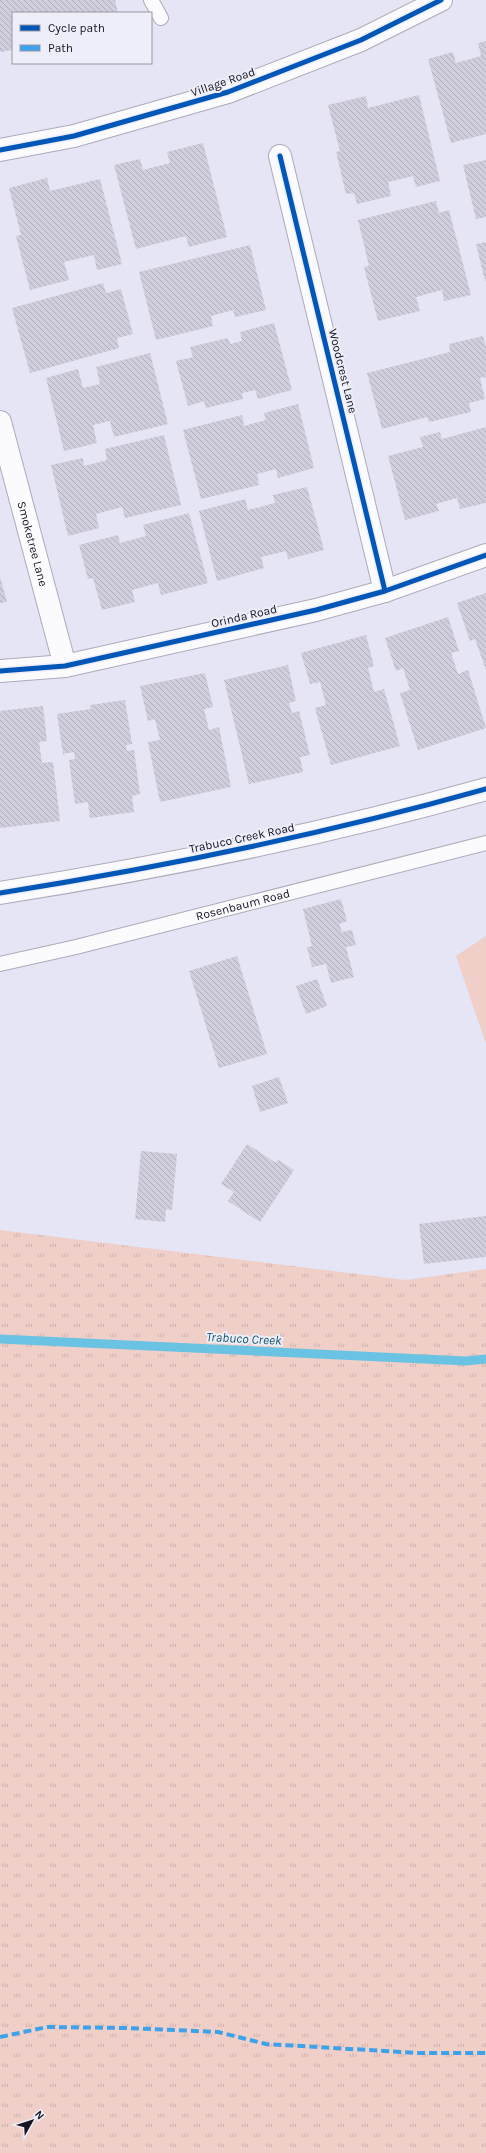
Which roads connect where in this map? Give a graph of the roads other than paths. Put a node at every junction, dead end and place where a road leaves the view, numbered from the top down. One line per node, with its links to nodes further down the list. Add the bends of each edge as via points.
1 (150, 0): 3 (lane)
2 (441, 0): 4 (street, Village Road, via 361,40 228,92 74,136)
3 (161, 18)
4 (0, 150)
5 (280, 156): 8 (street, Woodcrest Lane)
6 (0, 422): 9 (street, Smoketree Lane)
7 (486, 555): 8 (street, Orinda Road)
8 (386, 591): 9 (street, Orinda Road, via 316,610)
9 (65, 666): 10 (street, Orinda Road)
10 (0, 671)
11 (486, 789): 13 (street, Trabuco Creek Road, via 400,813 220,854)
12 (486, 843): 14 (lane, Rosenbaum Road)
13 (0, 893)
14 (0, 964)

